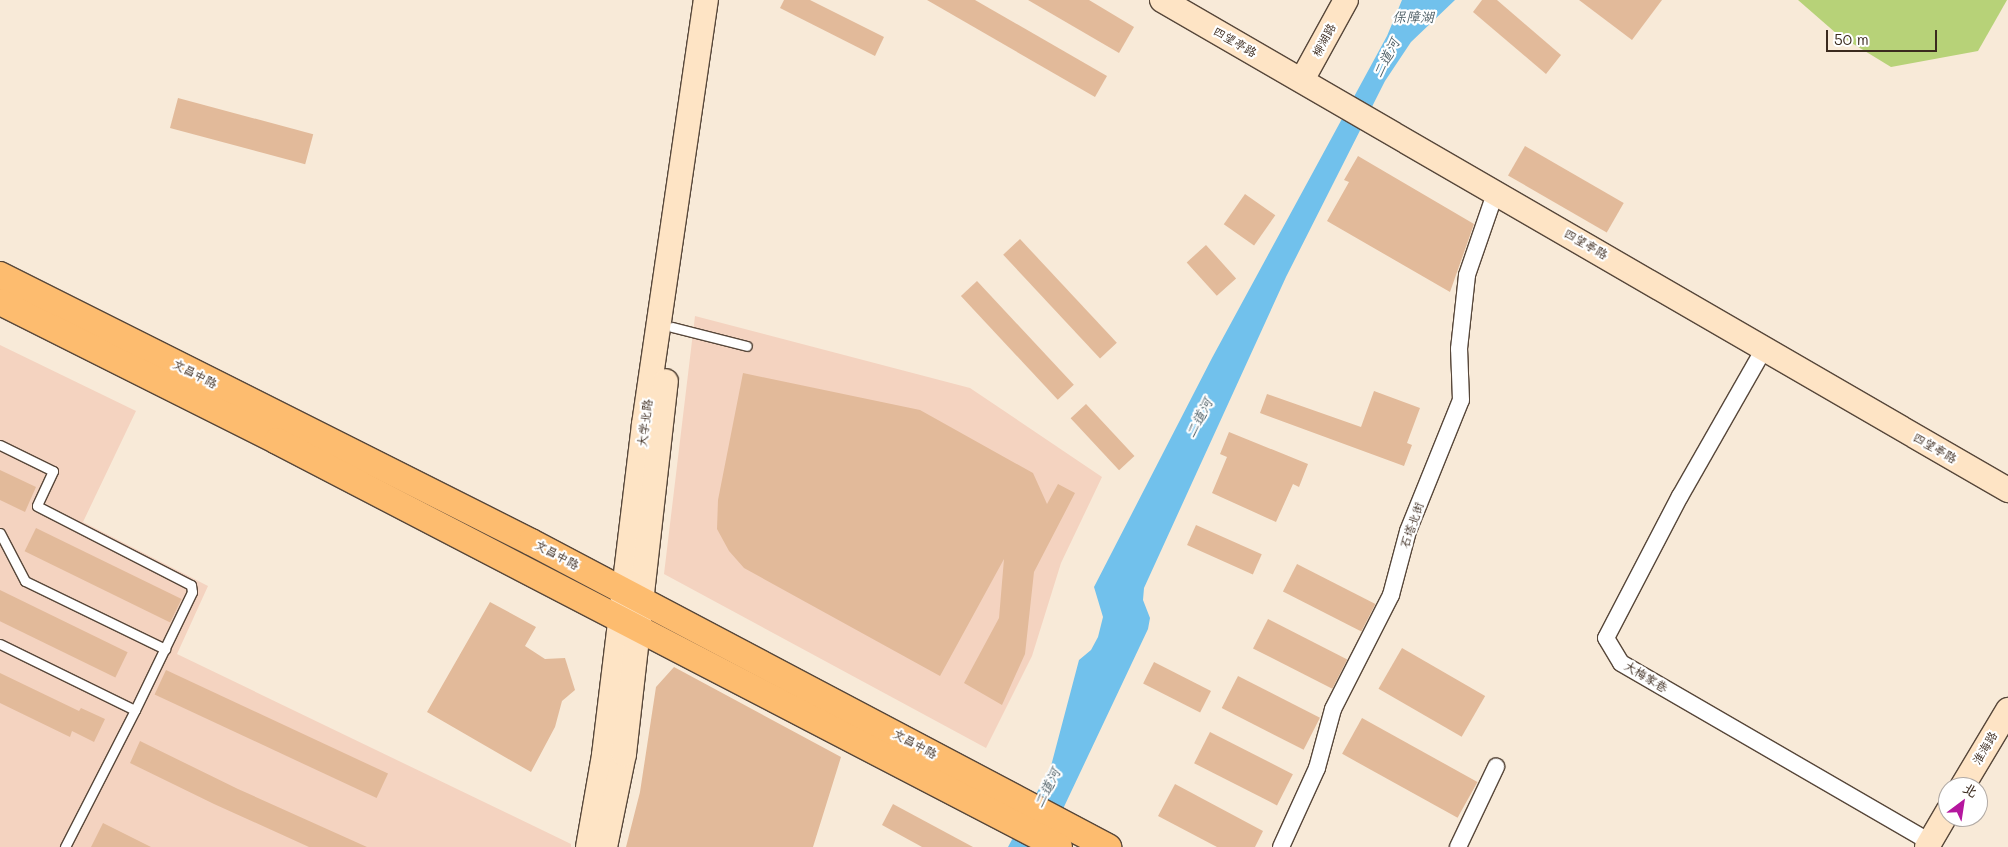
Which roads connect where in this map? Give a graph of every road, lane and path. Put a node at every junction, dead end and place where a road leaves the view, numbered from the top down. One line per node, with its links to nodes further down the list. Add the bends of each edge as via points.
1 (706, 0): 15 (street, 大学北路, via 644,424)
2 (719, 0): 9 (street, 大学北路)
3 (1162, 0): 5 (street, 四望亭路)
4 (1346, 0): 5 (street, 柳湖路)
5 (1302, 80): 6 (street, 四望亭路)
6 (1496, 192): 11 (street, 四望亭路); 30 (street, 石塔北街, via 1467,275 1458,349 1461,400 1408,531 1391,595 1333,709 1317,768)
7 (0, 275): 15 (main road, 文昌中路)
8 (0, 302): 16 (main road, 文昌中路)
9 (672, 327): 10 (lane); 15 (street, 大学北路)
10 (747, 346)
11 (1764, 349): 13 (street, 四望亭路); 25 (street, 大梅家巷, via 1680,496 1606,638 1621,663)
12 (0, 445): 18 (lane, via 53,471 37,506 191,585 192,592)
13 (2008, 490)
14 (0, 533): 18 (lane, via 24,581)
15 (634, 596): 16 (street, 大学北路); 24 (main road, 文昌中路, via 1020,799)
16 (630, 625): 24 (main road, 文昌中路, via 994,814); 27 (street, 大学北路); 28 (street, 大学北路, via 624,754)
17 (0, 644): 19 (lane)
18 (164, 649): 19 (lane)
19 (135, 710): 26 (lane)
20 (2008, 710): 22 (street, 淮海路)
21 (1496, 767): 31 (street)
22 (1968, 777)
23 (1939, 827): 25 (street)
24 (1064, 837): 29 (main road, 文昌中路)
25 (1928, 845)
26 (65, 847)
27 (588, 847)
28 (605, 847)
29 (1108, 847)
30 (1282, 847)
31 (1458, 847)

